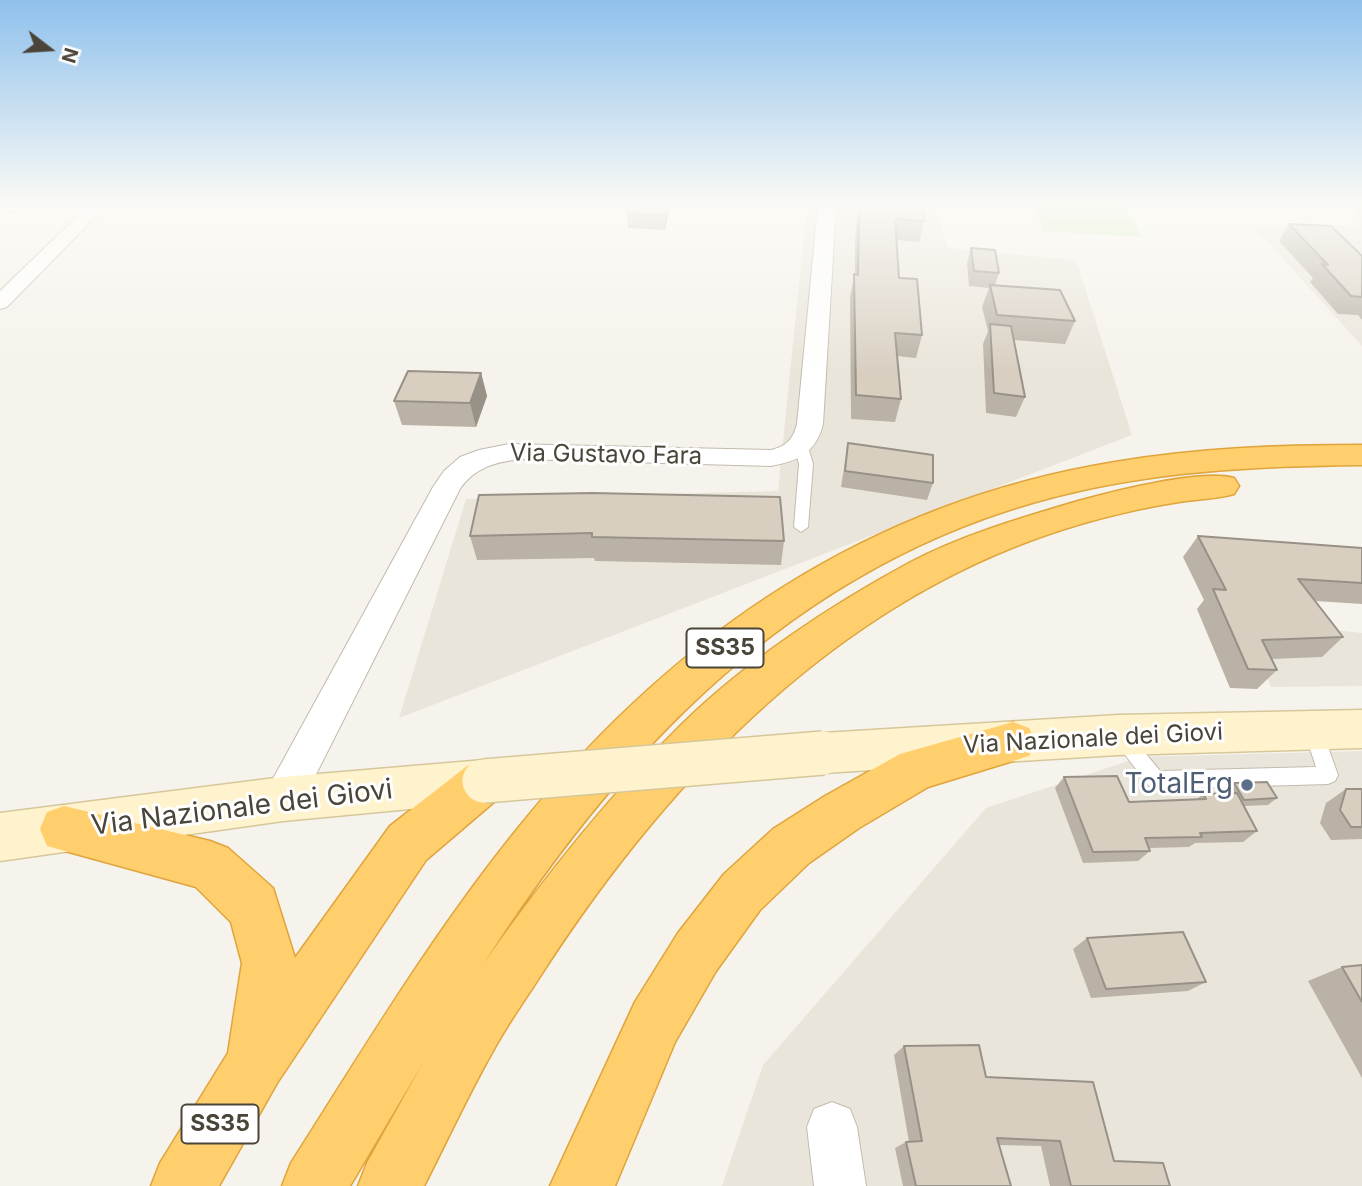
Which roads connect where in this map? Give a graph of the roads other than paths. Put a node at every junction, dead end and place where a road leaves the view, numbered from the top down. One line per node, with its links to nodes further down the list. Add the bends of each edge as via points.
1 (42, 261): 3 (street)
2 (823, 261): 4 (street, via 810,424)
3 (0, 303)
4 (801, 447): 7 (lane, via 806,464); 11 (street, Via Gustavo Fara, via 771,458 521,452 493,453 470,461 447,487)
5 (1362, 455): 17 (highway, SS35, via 1247,458 1157,467 1077,480 1001,501 862,559 744,632 693,676 577,793 431,995)
6 (1362, 479): 18 (highway, SS35, via 1268,480 1178,491 1096,508 1014,533 924,572 768,676 698,738 605,843 546,920 473,1029)
7 (801, 527)
8 (1362, 729): 9 (main road, Via Nazionale dei Giovi)
9 (1013, 742): 10 (main road, Via Nazionale dei Giovi, bridge); 19 (highway, via 916,769 791,846 742,892 697,952 655,1022)
10 (484, 781): 11 (main road, Via Nazionale dei Giovi); 14 (highway, SS35, via 408,843)
11 (283, 799): 12 (main road, Via Nazionale dei Giovi)
12 (64, 829): 13 (main road, Via Nazionale dei Giovi); 14 (highway, SS35, via 210,866 254,906 269,963)
13 (0, 837)
14 (256, 1062): 16 (highway, SS35)
15 (832, 1127): 20 (street)
16 (183, 1186)
17 (314, 1186)
18 (390, 1186)
19 (582, 1186)
20 (840, 1186)

